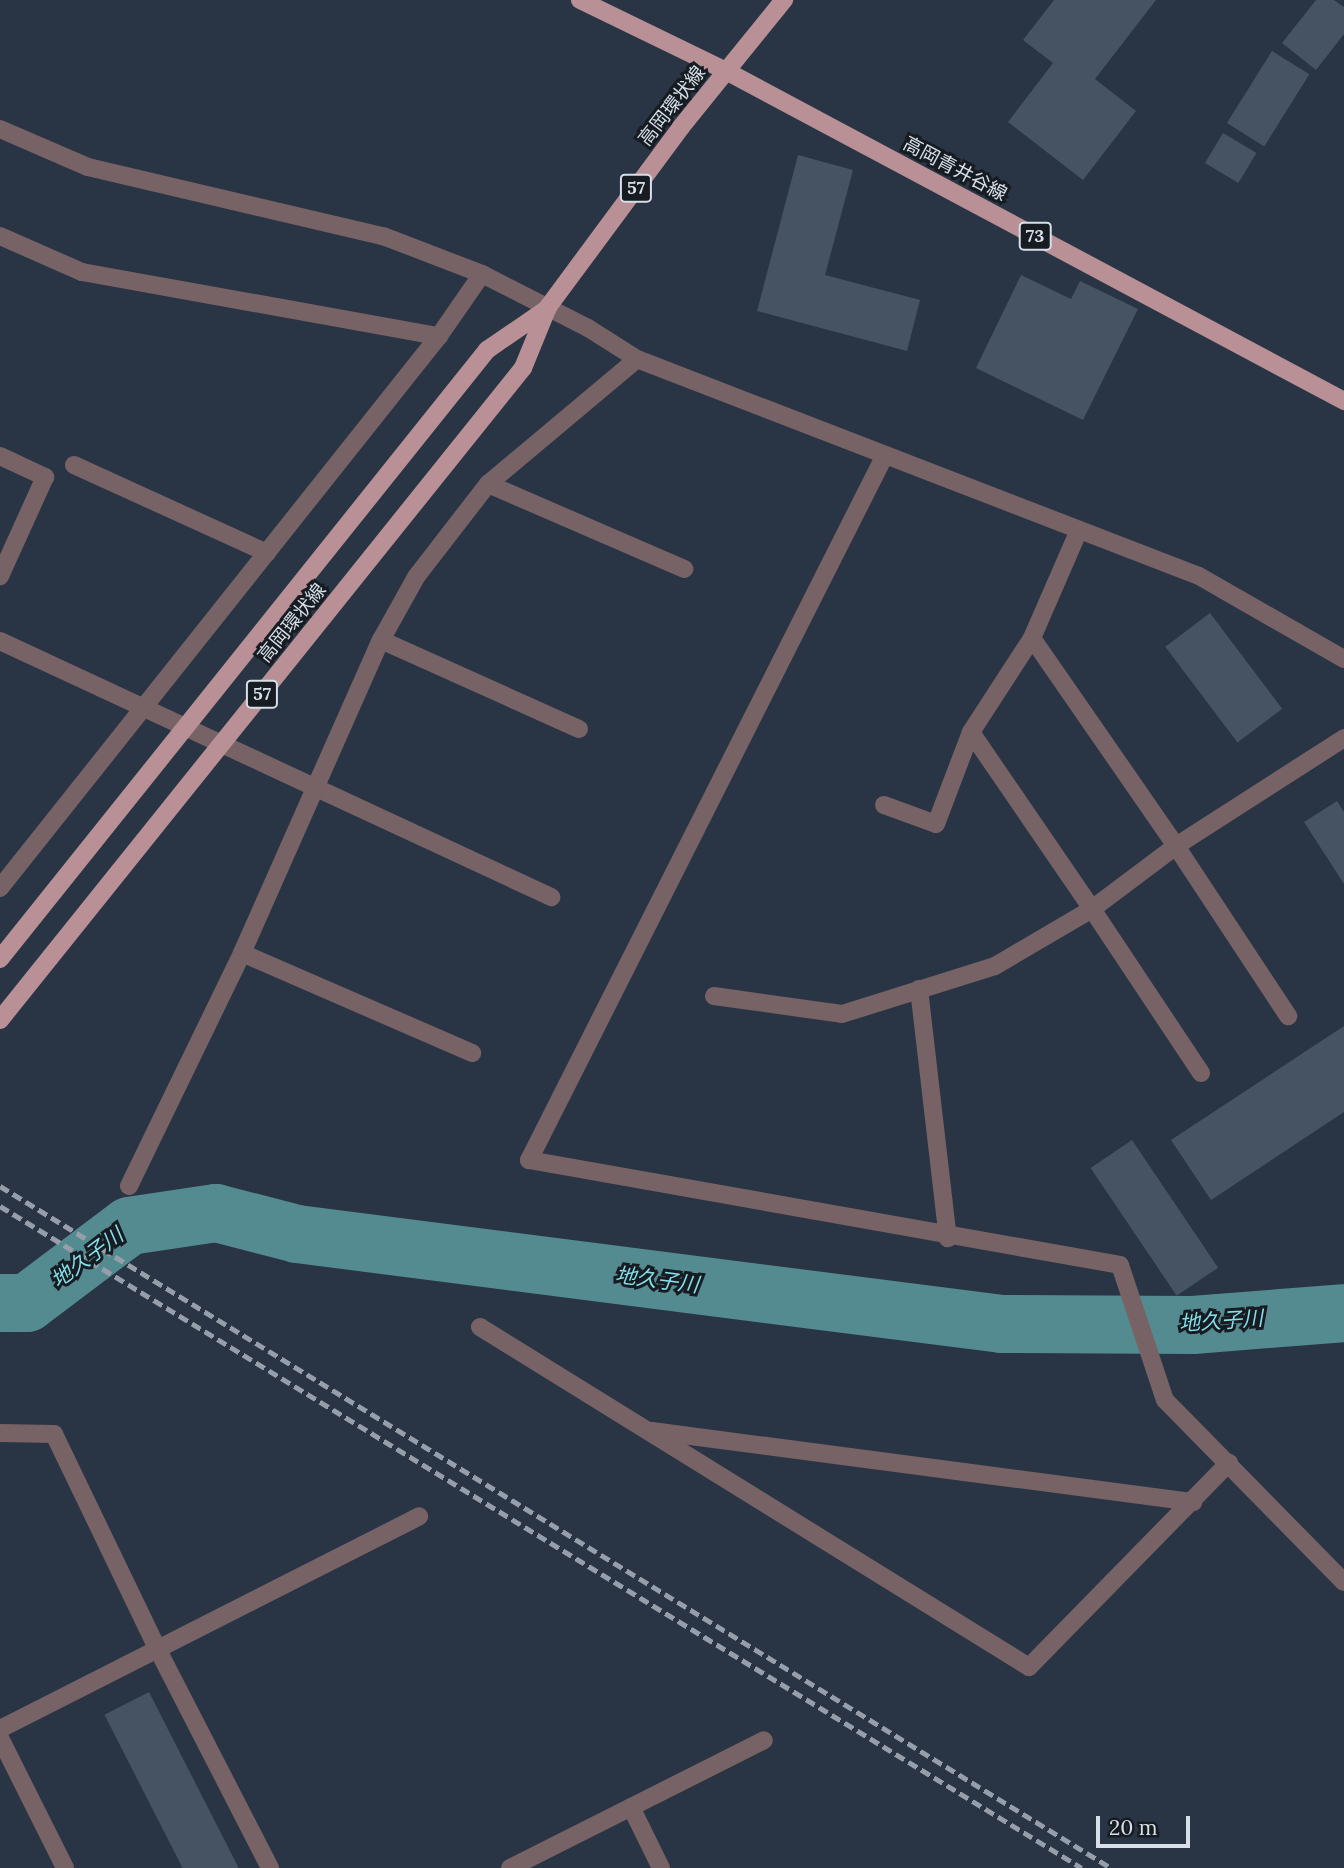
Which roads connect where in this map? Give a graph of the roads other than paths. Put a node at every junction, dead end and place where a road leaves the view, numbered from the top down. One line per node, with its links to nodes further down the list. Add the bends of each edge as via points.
1 (580, 0): 3 (main road, 高岡青井谷線 / 73)
2 (783, 0): 3 (main road, 高岡環状線 / 57)
3 (726, 71): 7 (main road, 高岡環状線 / 57); 10 (main road, 高岡青井谷線 / 73)
4 (0, 129): 6 (street, via 88,167 383,236)
5 (0, 236): 8 (street, via 82,272)
6 (482, 274): 7 (street); 8 (street)
7 (548, 307): 9 (street); 34 (main road, 高岡環状線 / 57, bridge, via 487,350); 38 (main road, 高岡環状線 / 57, bridge, via 523,368)
8 (439, 336): 16 (street)
9 (637, 359): 11 (street); 14 (street)
10 (1344, 401)
11 (885, 455): 15 (street); 42 (street, via 528,1160)
12 (0, 456): 18 (street, via 45,477)
13 (74, 466): 16 (street)
14 (488, 484): 17 (street); 20 (street, via 416,577)
15 (1079, 530): 19 (street); 22 (street, via 1199,576)
16 (267, 553): 23 (street)
17 (684, 569)
18 (0, 576)
19 (1032, 638): 25 (street); 29 (street)
20 (381, 640): 24 (street); 27 (street)
21 (0, 642): 23 (street)
22 (1344, 659)
23 (144, 709): 27 (street); 30 (street)
24 (579, 729)
25 (971, 732): 28 (street, via 936,824); 32 (street)
26 (1344, 738): 29 (street)
27 (316, 788): 31 (street); 33 (street)
28 (884, 805)
29 (1175, 846): 32 (street); 37 (street)
30 (0, 888)
31 (551, 897)
32 (1092, 909): 35 (street, via 995,966); 40 (street)
33 (242, 953): 39 (street); 41 (street)
34 (0, 959)
35 (919, 989): 36 (street, via 842,1014); 42 (street)
36 (714, 996)
37 (1288, 1016)
38 (0, 1020)
39 (472, 1053)
40 (1201, 1073)
41 (129, 1186)
42 (948, 1238): 46 (street, via 1120,1265 1166,1400)
43 (480, 1327): 44 (street)
44 (647, 1430): 47 (street); 47 (street, via 1029,1667)
45 (0, 1433): 50 (street, via 54,1434)
46 (1230, 1464): 47 (street); 49 (street)
47 (1193, 1502)
48 (419, 1516): 50 (street)
49 (1344, 1583)
50 (158, 1650): 51 (street); 56 (street)
51 (0, 1729)
52 (0, 1738): 55 (street)
53 (764, 1740): 54 (street)
54 (631, 1807): 57 (street); 58 (street)
55 (65, 1868)
56 (270, 1868)
57 (510, 1868)
58 (661, 1868)

